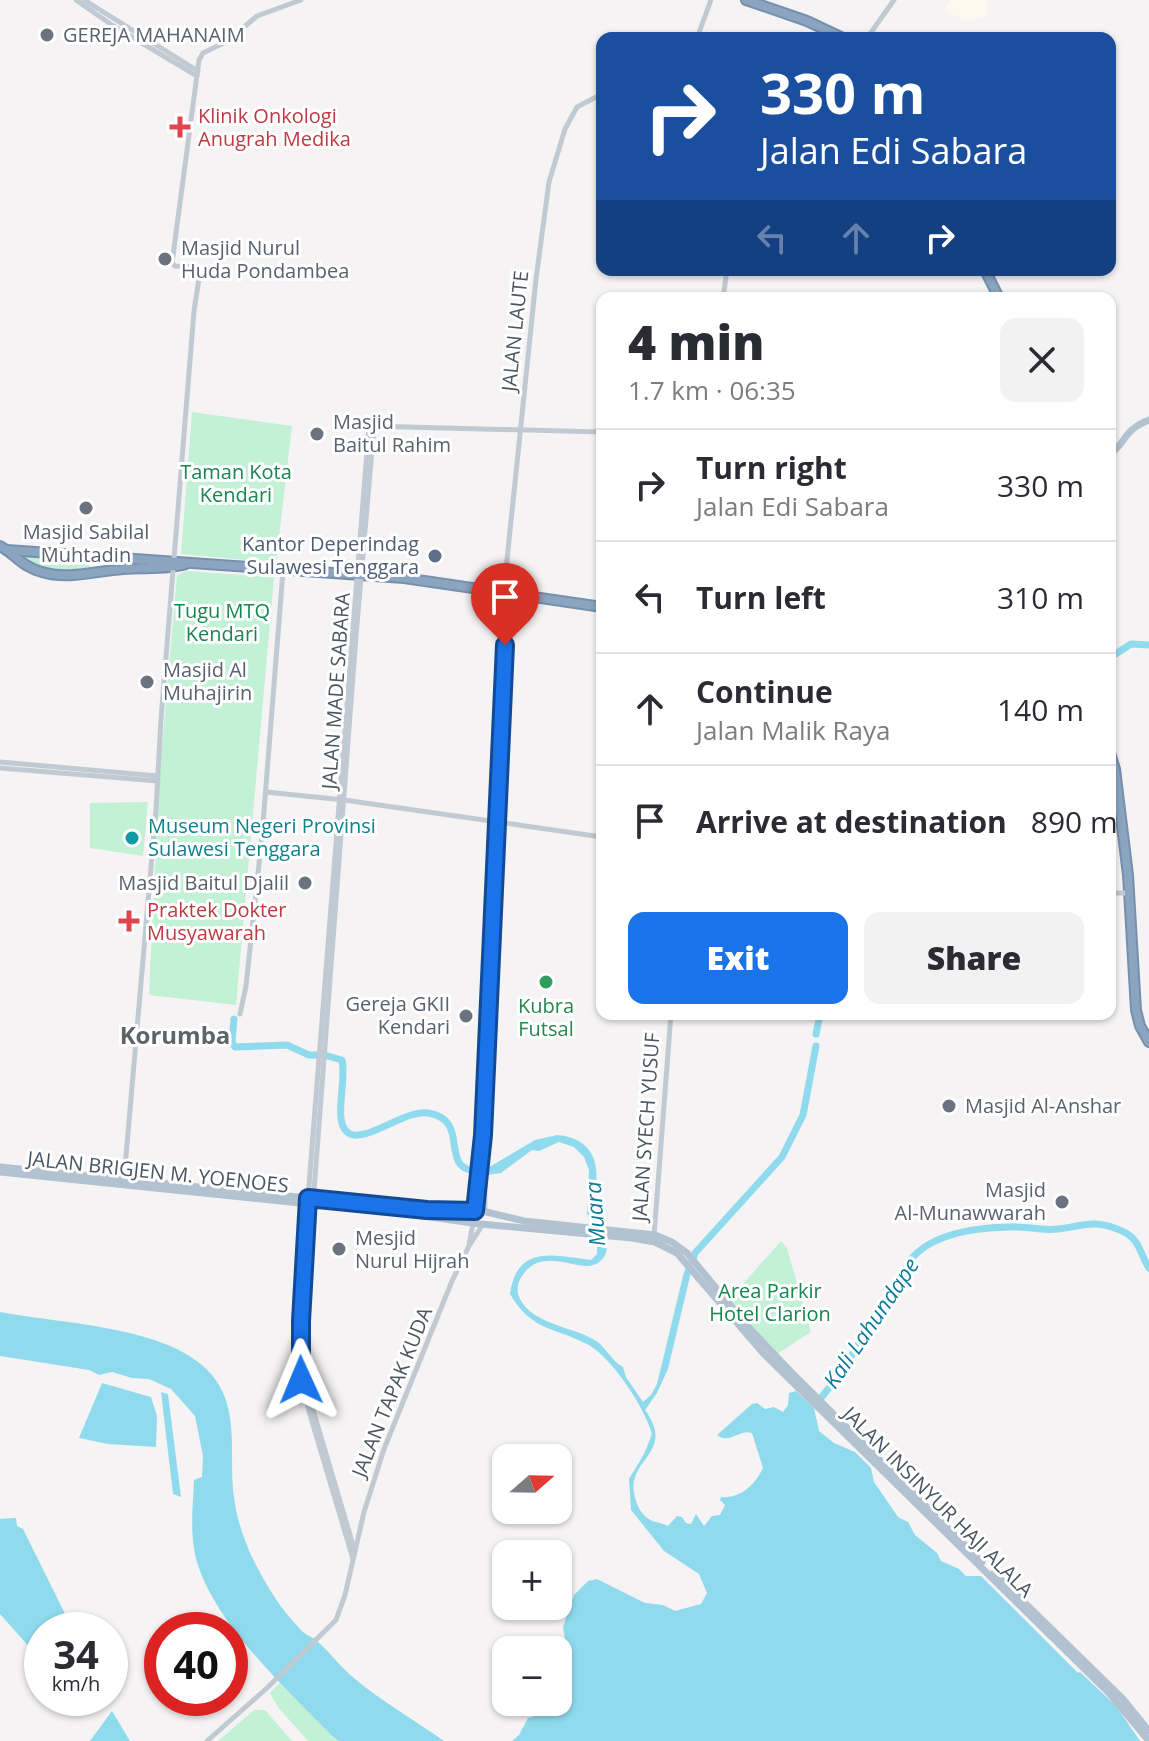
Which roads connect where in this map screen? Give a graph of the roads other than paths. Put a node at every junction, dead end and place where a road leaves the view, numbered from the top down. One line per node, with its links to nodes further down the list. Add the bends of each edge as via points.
1 (76, 0): 10 (street)
2 (84, 0): 10 (street)
3 (301, 0): 10 (street, via 261,14 203,53)
4 (711, 0): 7 (street)
5 (746, 0): 8 (highway)
6 (894, 0): 9 (street)
7 (699, 32)
8 (830, 32)
9 (871, 32)
10 (197, 74): 19 (street, via 173,265 199,267 200,272)
11 (596, 97): 13 (street, JALAN LAUTE, via 574,110 553,168)
12 (1149, 420): 15 (main road, via 1128,431)
13 (520, 430): 14 (street); 21 (street, JALAN MADE SABARA, via 372,426); 22 (street, JALAN LAUTE)
14 (596, 432)
15 (1116, 451)
16 (4, 548): 17 (highway); 18 (highway)
17 (19, 550): 18 (highway); 19 (highway)
18 (15, 560): 19 (highway, via 65,576)
19 (174, 564): 20 (highway); 25 (street)
20 (283, 571): 21 (highway); 27 (street)
21 (358, 576): 22 (highway); 28 (street, JALAN MADE SABARA)
22 (506, 592): 23 (highway); 29 (street, JALAN LAUTE)
23 (596, 606)
24 (0, 765): 25 (street)
25 (158, 778): 38 (street)
26 (1116, 787): 32 (highway)
27 (266, 792): 28 (street); 33 (street)
28 (342, 800): 29 (street); 40 (street, JALAN MADE SABARA)
29 (497, 822): 30 (street); 39 (street, JALAN LAUTE)
30 (596, 836)
31 (1116, 893): 32 (street)
32 (1128, 893): 35 (highway, via 1136,1010)
33 (240, 1014)
34 (671, 1020): 46 (street, JALAN SYECH YUSUF)
35 (1149, 1042)
36 (0, 1170): 37 (main road, JALAN BRIGJEN M. YOENOES)
37 (22, 1172): 38 (main road, JALAN BRIGJEN M. YOENOES); 40 (main road, JALAN BRIGJEN M. YOENOES)
38 (124, 1179): 40 (main road, JALAN BRIGJEN M. YOENOES)
39 (482, 1179): 41 (street); 42 (street)
40 (310, 1201): 41 (main road, JALAN INSINYUR HAJI ALALA); 43 (main road, JALAN INSINYUR HAJI ALALA); 48 (street, JALAN MADE SABARA, via 301,1380)
41 (472, 1212): 42 (main road, JALAN INSINYUR HAJI ALALA); 43 (main road)
42 (485, 1212): 44 (main road); 45 (main road, JALAN INSINYUR HAJI ALALA)
43 (471, 1223): 44 (main road, JALAN INSINYUR HAJI ALALA); 47 (street, JALAN TAPAK KUDA)
44 (483, 1224): 45 (main road, JALAN INSINYUR HAJI ALALA); 47 (street, JALAN TAPAK KUDA)
45 (585, 1230): 46 (main road, JALAN INSINYUR HAJI ALALA)
46 (654, 1238): 49 (main road, JALAN INSINYUR HAJI ALALA, via 672,1242 820,1405)
47 (469, 1246): 48 (street, JALAN TAPAK KUDA, via 384,1449)
48 (354, 1556): 51 (street, JALAN TAPAK KUDA, via 338,1615 327,1631)
49 (1025, 1607): 50 (main road, JALAN INSINYUR HAJI ALALA, via 1123,1699); 52 (main road, JALAN INSINYUR HAJI ALALA)
50 (1149, 1731)
51 (207, 1741)
52 (1149, 1741)

